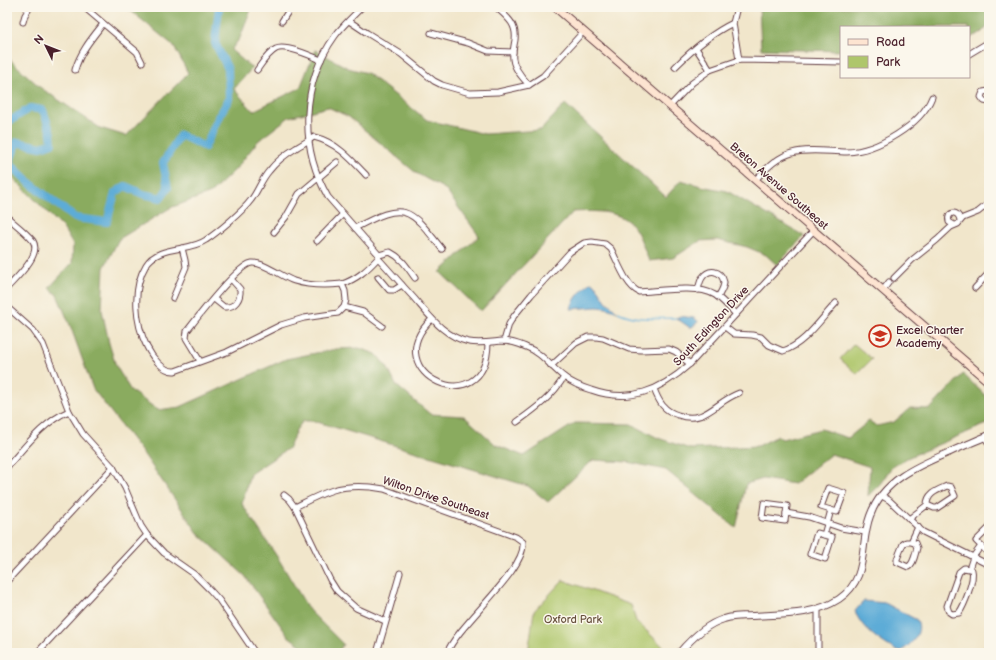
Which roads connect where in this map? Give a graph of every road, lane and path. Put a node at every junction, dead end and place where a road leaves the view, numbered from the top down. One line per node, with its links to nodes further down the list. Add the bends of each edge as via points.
1 (30, 7): 10 (street)
2 (84, 7): 12 (street)
3 (291, 7): 9 (street)
4 (362, 7): 8 (street, South Edington Drive)
5 (496, 7): 17 (street, via 515,28)
6 (555, 7): 13 (main road, Breton Avenue Southeast)
7 (737, 7): 11 (street)
8 (349, 20): 19 (street, South Edington Drive, via 336,35); 27 (street, via 442,85 470,93 498,92)
9 (282, 21)
10 (23, 22)
11 (733, 23): 16 (street); 20 (street)
12 (103, 24): 21 (street, via 137,52); 24 (street, via 78,58)
13 (583, 32): 27 (street, via 543,76); 31 (main road, Breton Avenue Southeast)
14 (431, 33): 17 (street, via 488,51)
15 (989, 42): 18 (street)
16 (696, 48): 23 (street); 26 (street)
17 (513, 52): 27 (street, via 514,65)
18 (970, 53)
19 (321, 60): 25 (street, via 279,48); 32 (street, South Edington Drive, via 309,99)
20 (739, 60): 22 (street); 26 (street)
21 (142, 62)
22 (840, 62)
23 (675, 67)
24 (75, 70)
25 (256, 70)
26 (710, 70): 31 (street, via 692,83)
27 (529, 85)
28 (989, 91): 30 (street, via 983,92 982,97 984,101)
29 (932, 97): 36 (street, via 917,118 879,144 850,152 793,152 768,167)
30 (989, 102)
31 (670, 106): 36 (main road, Breton Avenue Southeast)
32 (309, 141): 34 (street, via 314,137 329,142); 35 (street, South Edington Drive); 46 (street, via 274,165 263,178 251,200 206,241)
33 (337, 162): 35 (street)
34 (366, 175)
35 (319, 178): 38 (street, South Edington Drive, via 328,197); 44 (street, via 296,198)
36 (755, 180): 43 (main road, Breton Avenue Southeast)
37 (989, 203): 40 (street, via 978,212)
38 (343, 214): 42 (street, South Edington Drive); 45 (street)
39 (7, 217): 57 (street, via 29,236 35,248 29,262)
40 (961, 217): 41 (street, via 958,224); 41 (street, via 953,213 949,215)
41 (951, 226): 52 (street)
42 (355, 228): 47 (street, via 390,212 406,212 422,224); 48 (street, South Edington Drive)
43 (814, 230): 60 (main road, Breton Avenue Southeast); 67 (street, South Edington Drive)
44 (274, 232)
45 (317, 241)
46 (182, 248): 62 (street, via 186,267); 73 (street, via 158,254 146,265 137,296 138,317 146,347 163,368 175,371)
47 (442, 249)
48 (379, 257): 51 (street, via 390,252 397,255); 55 (street, via 365,272); 56 (street, South Edington Drive)
49 (989, 273): 58 (street)
50 (378, 277): 56 (street, via 389,290)
51 (415, 278)
52 (894, 278)
53 (231, 279): 55 (street, via 247,265 256,263 293,281 319,287); 63 (street); 63 (street, via 240,289 240,297 236,302 232,306 224,307)
54 (889, 282): 60 (street)
55 (342, 284): 66 (street, via 346,300)
56 (402, 285): 68 (street, South Edington Drive)
57 (7, 288)
58 (976, 288)
59 (698, 290): 61 (street); 61 (street, via 702,277 714,271 724,282); 71 (street, via 634,290 628,284 609,246 584,243 570,252 531,295 509,324)
60 (882, 290): 77 (main road, Breton Avenue Southeast)
61 (718, 297): 67 (street)
62 (173, 298)
63 (214, 299): 73 (street, via 185,334)
64 (836, 302): 70 (street, via 800,343 783,352 761,337 734,334)
65 (7, 307): 80 (street, via 33,330 43,344)
66 (344, 307): 69 (street, via 362,312); 73 (street, via 338,313 304,318 281,325 227,352)
67 (736, 314): 70 (street, South Edington Drive)
68 (432, 319): 72 (street, South Edington Drive, via 453,336 468,342); 72 (street, via 420,332 416,354 420,368 430,379 441,385 455,387 470,382 481,373 488,355)
69 (382, 326)
70 (725, 327): 74 (street, South Edington Drive)
71 (504, 341): 72 (street, South Edington Drive); 75 (street, South Edington Drive, via 527,347)
72 (488, 343)
73 (200, 361)
74 (690, 364): 75 (street, via 669,349 629,349 603,338 588,337 576,343); 78 (street, South Edington Drive, via 677,376)
75 (551, 366): 76 (street, South Edington Drive)
76 (564, 377): 78 (street, South Edington Drive, via 578,386 598,393 619,396 636,395); 81 (street, via 547,399)
77 (989, 382)
78 (654, 389): 79 (street, via 666,410 688,418 703,415)
79 (739, 393)
80 (69, 411): 84 (street, via 59,415 44,427); 85 (street, via 83,434)
81 (517, 422)
82 (987, 436): 83 (street); 87 (street, via 919,465 904,474)
83 (989, 444)
84 (7, 467)
85 (113, 467): 97 (street); 106 (street)
86 (284, 496): 89 (street)
87 (882, 496): 92 (street); 96 (street, via 870,515)
88 (927, 505): 88 (street, via 932,493 948,486 951,488 955,496 937,508); 92 (street)
89 (295, 506): 108 (street, via 337,591 356,608); 112 (street, Wilton Drive Southeast, via 344,487 384,489 523,542 522,551 511,571 468,623)
90 (831, 510): 90 (street, via 821,507 828,488 844,493 837,512); 93 (street)
91 (786, 513): 91 (street, via 785,522 762,518 764,503 787,506); 93 (street)
92 (909, 519): 94 (street)
93 (827, 522): 96 (street, via 841,528); 98 (street)
94 (918, 527): 99 (street); 102 (street)
95 (989, 528): 100 (street, via 976,541)
96 (865, 532): 107 (street, via 865,548 859,574 841,598)
97 (147, 535): 109 (street); 110 (street, via 164,553 194,574 210,590)
98 (824, 535): 98 (street, via 832,537 825,559 810,554 817,533)
99 (911, 542): 99 (street, via 902,544 897,559 899,564 908,567 917,548)
100 (981, 546): 101 (street); 102 (street)
101 (989, 552)
102 (973, 557): 103 (street); 104 (street)
103 (989, 565)
104 (969, 569): 104 (street, via 964,568 959,572 947,606 952,614 959,613 962,608 973,572)
105 (400, 573): 108 (street)
106 (7, 581)
107 (818, 609): 113 (street, via 806,613 724,619 708,626); 114 (street)
108 (385, 621): 111 (street)
109 (37, 653)
110 (255, 653)
111 (377, 653)
112 (448, 653)
113 (679, 653)
114 (818, 653)

